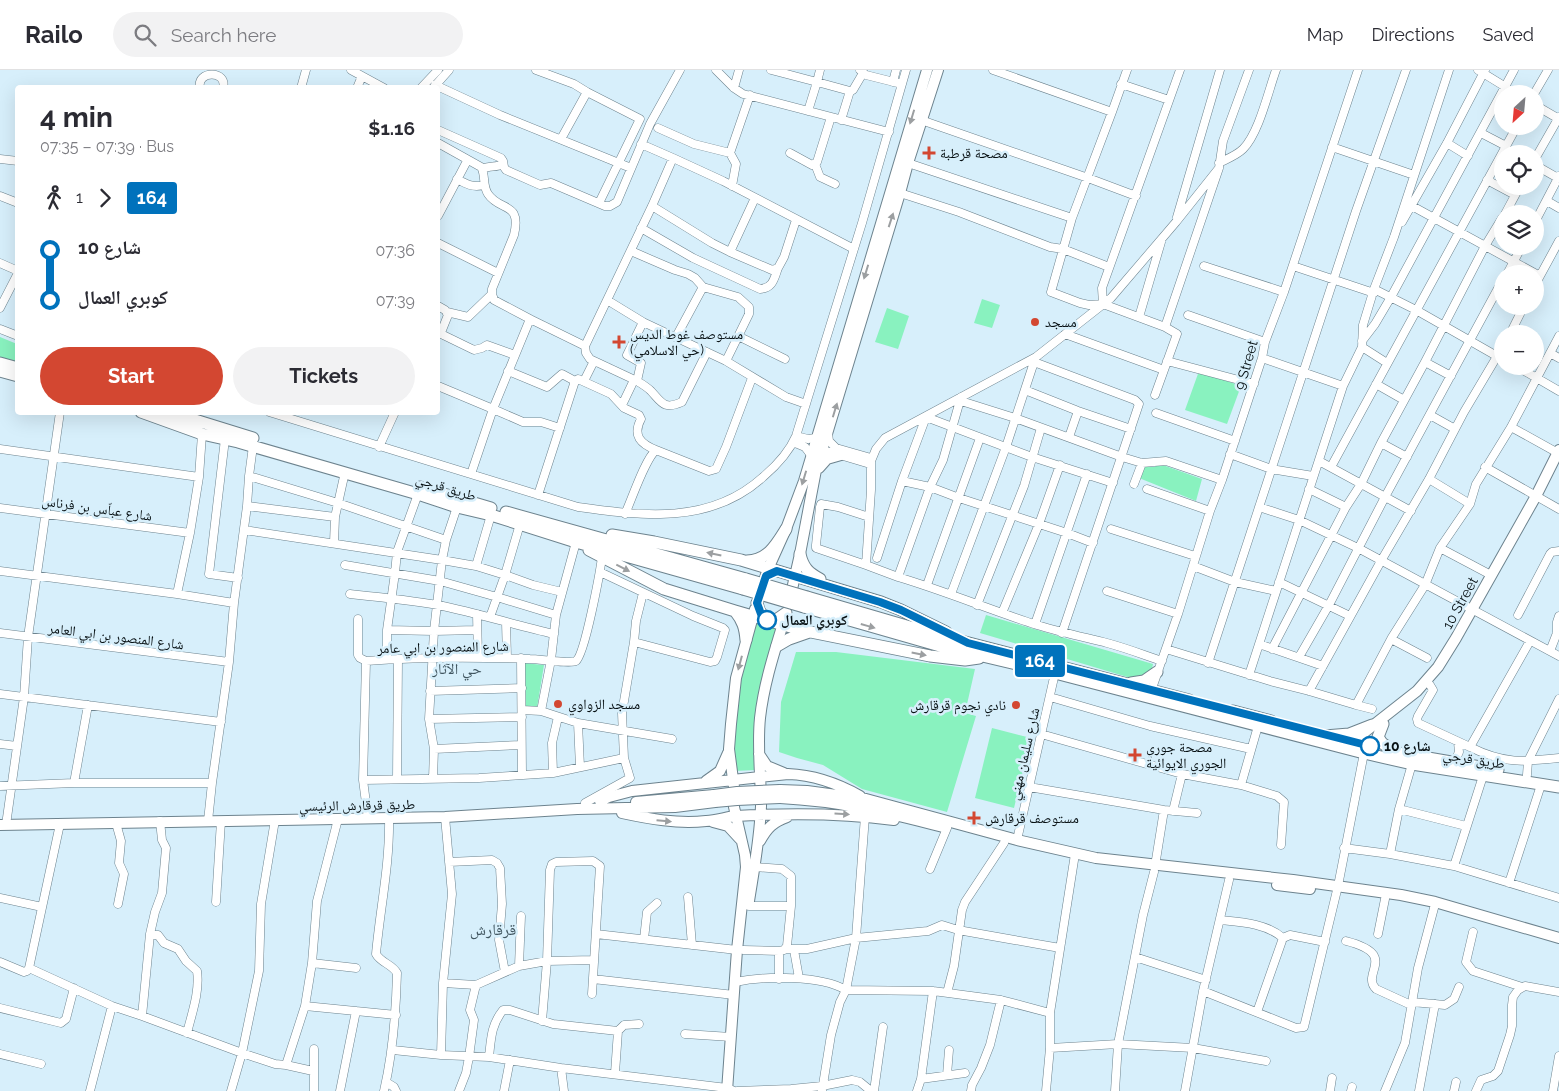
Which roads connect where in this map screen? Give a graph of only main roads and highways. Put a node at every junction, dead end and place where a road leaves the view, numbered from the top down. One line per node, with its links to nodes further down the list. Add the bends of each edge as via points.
1 (927, 70): 9 (main road, one-way to 9)
2 (938, 70): 9 (main road, one-way to 2)
3 (0, 363): 4 (highway)
4 (15, 367)
5 (0, 371): 6 (highway)
6 (15, 375)
7 (149, 415): 15 (highway, طريق قرجي, via 202,434)
8 (179, 415): 15 (highway, طريق قرجي)
9 (821, 434): 12 (main road, via 823,450); 14 (main road, one-way to 14)
10 (1558, 454): 13 (main road, 10 Street)
11 (841, 455): 12 (main road, via 827,459)
12 (816, 470): 16 (main road)
13 (1538, 497): 22 (main road, 10 Street, via 1491,574); 22 (main road, 10 Street, via 1531,518)
14 (786, 529): 17 (highway, via 765,556); 18 (main road)
15 (582, 540): 17 (highway, one-way to 15, via 606,535); 20 (highway, طريق قرجي, bridge); 23 (highway, one-way to 23, via 602,558 664,589)
16 (800, 554): 18 (main road); 19 (highway, via 808,572)
17 (741, 560): 18 (highway)
18 (781, 575): 19 (highway); 21 (main road); 24 (main road)
19 (826, 586): 29 (highway, via 901,610)
20 (805, 602): 29 (highway, طريق قرجي); 31 (highway, طريق قرجي, one-way to 31, via 915,639)
21 (757, 603): 25 (main road); 26 (highway, via 759,610)
22 (1474, 610): 35 (main road, 10 Street, via 1432,675); 35 (main road, 10 Street, via 1448,661 1430,685 1414,701)
23 (736, 611): 25 (highway); 28 (highway, via 743,621)
24 (786, 613): 26 (highway)
25 (753, 616): 26 (highway); 28 (main road)
26 (774, 622): 27 (highway); 30 (main road)
27 (810, 632): 30 (highway, via 789,638); 31 (highway, one-way to 31, via 930,656 965,660)
28 (746, 640): 38 (main road, one-way to 38, via 736,678)
29 (968, 643): 32 (highway, طريق قرجي)
30 (777, 646): 40 (main road, via 764,691)
31 (986, 657): 33 (highway, طريق قرجي)
32 (1118, 683): 33 (highway, طريق قرجي); 34 (highway, via 1140,682 1159,669)
33 (1152, 695): 34 (highway, طريق قرجي); 37 (highway, طريق قرجي, via 1258,726)
34 (1168, 695): 36 (highway, طريق قرجي)
35 (1378, 724): 36 (highway, via 1349,734); 37 (main road, 10 Street); 39 (highway, via 1382,743)
36 (1325, 736): 37 (highway, طريق قرجي)
37 (1358, 746): 39 (highway, طريق قرجي); 46 (highway, طريق قرجي, via 1412,764)
38 (729, 750): 44 (main road, via 720,771); 45 (main road)
39 (1395, 752): 43 (highway, طريق قرجي)
40 (759, 753): 41 (main road, via 768,766); 42 (main road)
41 (788, 774): 42 (main road); 48 (main road, via 832,782)
42 (760, 780): 45 (main road, via 746,779); 50 (main road)
43 (1559, 780)
44 (701, 784): 45 (main road); 49 (main road, via 632,791 610,797)
45 (733, 784): 50 (main road)
46 (1559, 787)
47 (780, 794): 48 (main road, via 816,792); 49 (main road, طريق قرقارش الرئيسي, bridge, via 737,800 714,799 674,807); 54 (main road, via 865,807)
48 (866, 799): 59 (main road)
49 (599, 805): 52 (main road, طريق قرقارش الرئيسي, via 585,803); 52 (main road, طريق قرقارش الرئيسي, via 445,817); 55 (main road, one-way to 55, via 657,820)
50 (748, 813): 51 (main road); 55 (main road); 57 (main road); 58 (main road)
51 (793, 815): 54 (main road, one-way to 54, via 836,814); 58 (main road, via 771,824)
52 (368, 816): 53 (main road, طريق قرقارش الرئيسي); 53 (main road, طريق قرقارش الرئيسي)
53 (208, 819): 56 (main road, طريق قرقارش الرئيسي); 56 (main road, طريق قرقارش الرئيسي, via 60,824)
54 (916, 820): 59 (main road)
55 (707, 821): 57 (main road, via 728,826)
56 (3, 822)
57 (741, 840): 64 (main road, via 746,867)
58 (758, 846): 64 (main road)
59 (1074, 857): 60 (main road)
60 (1155, 869): 61 (main road); 61 (main road, via 1229,880)
61 (1337, 889): 62 (main road, via 1435,902); 63 (main road, via 1434,908)
62 (1559, 938)
63 (1559, 944)
64 (740, 950): 65 (main road)
65 (738, 981): 66 (main road); 66 (main road, via 731,1037)
66 (732, 1090)

